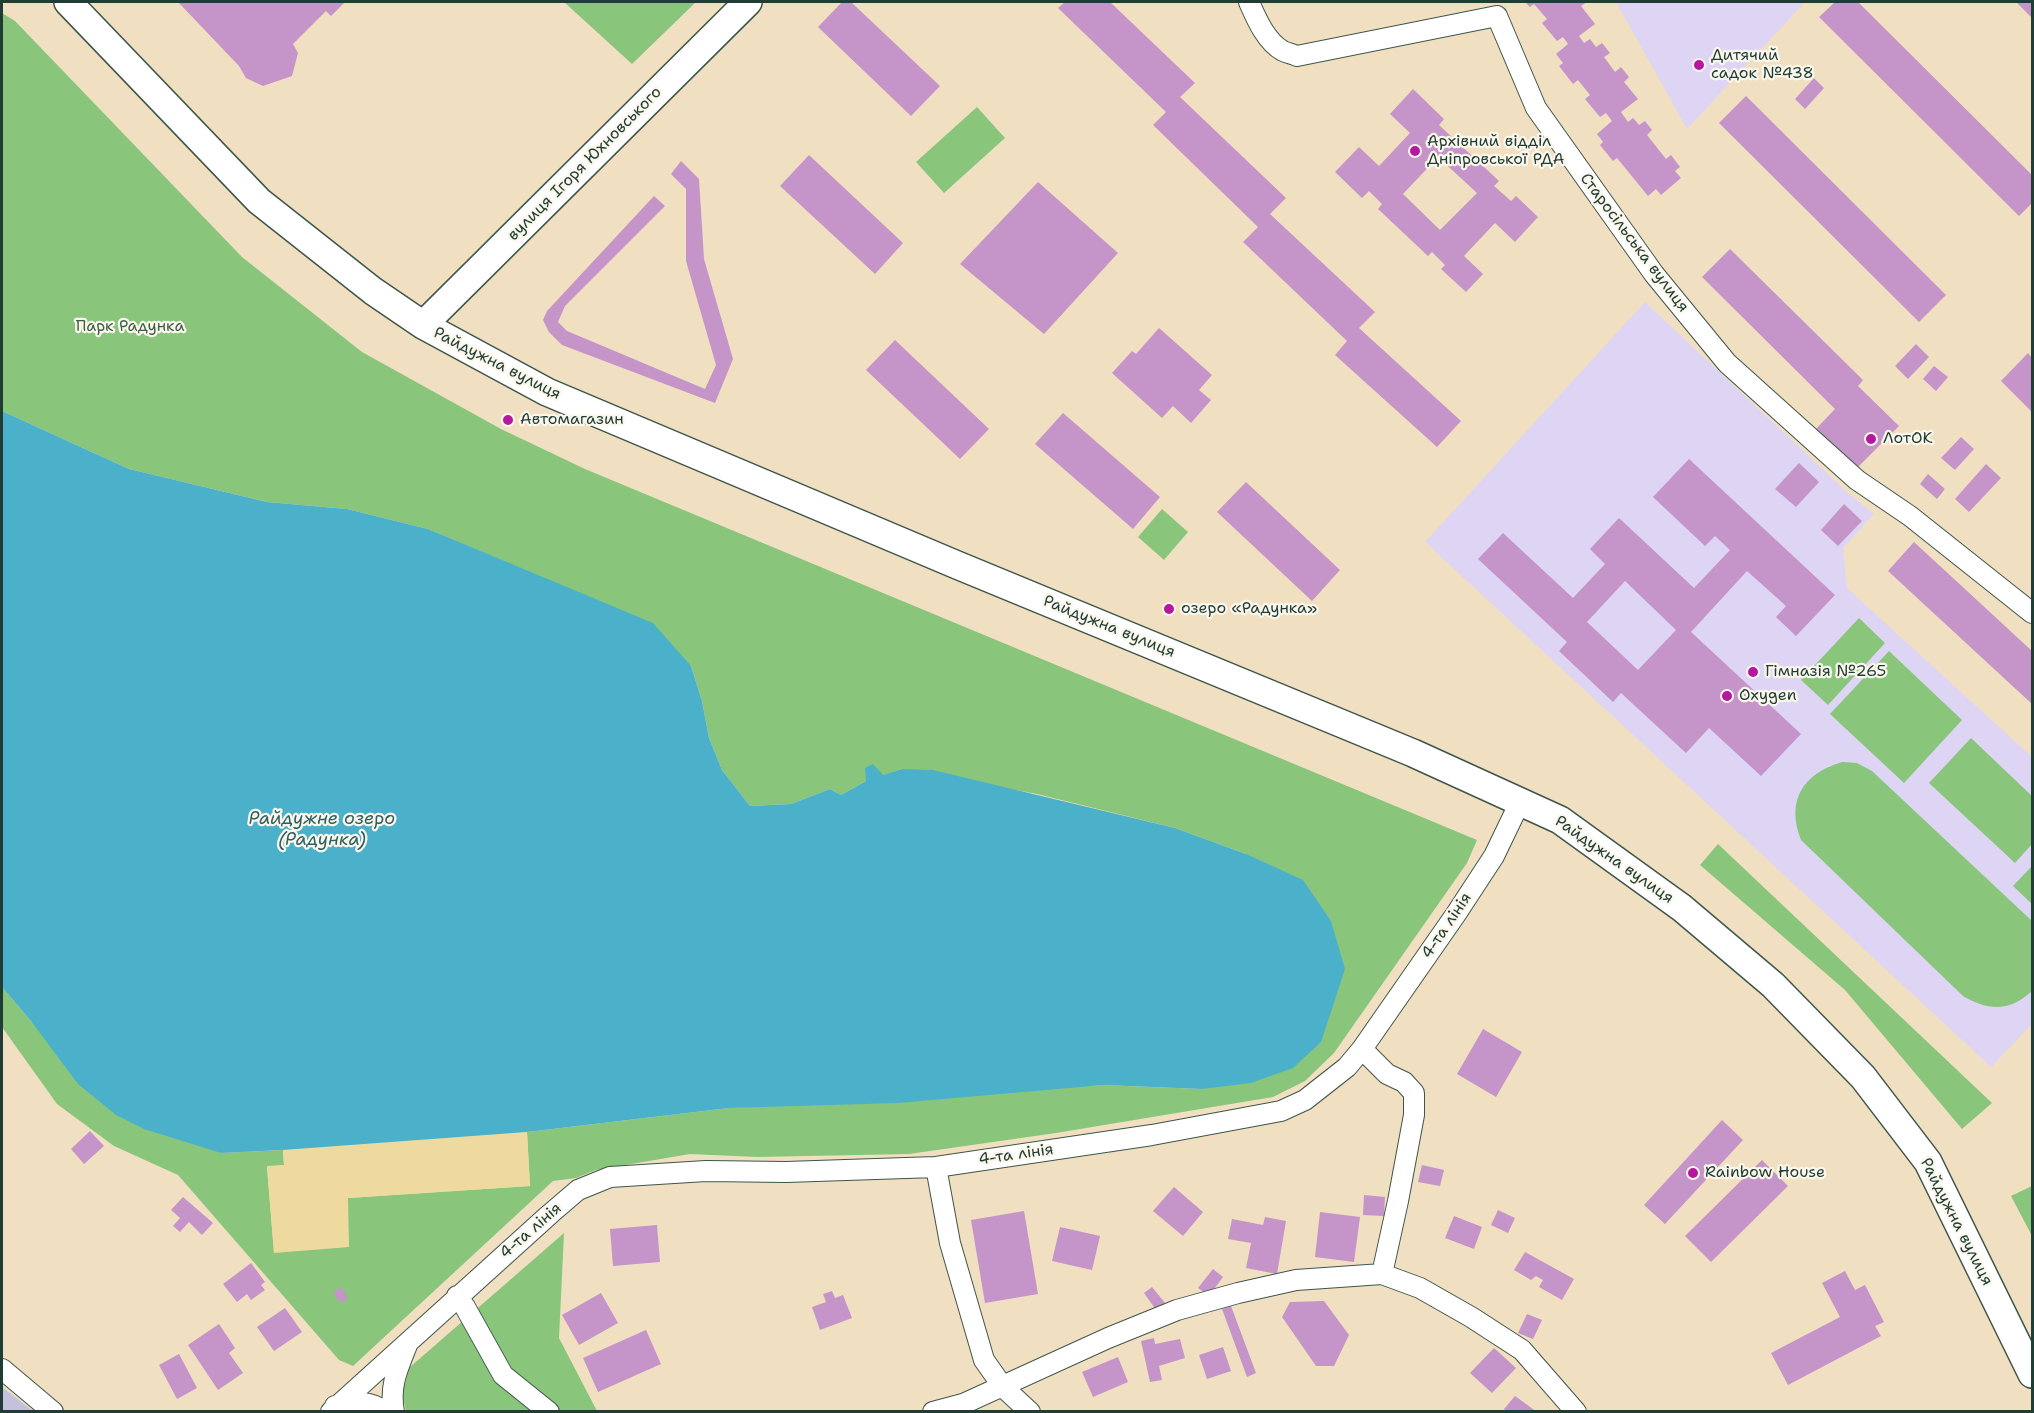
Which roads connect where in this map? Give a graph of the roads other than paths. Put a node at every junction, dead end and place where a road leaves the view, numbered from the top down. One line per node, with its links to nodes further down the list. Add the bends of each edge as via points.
1 (68, 2): 4 (street, Райдужна вулиця, via 259,201)
2 (748, 2): 4 (street, вулиця Ігоря Юхновського)
3 (1249, 2): 5 (street, Старосільська вулиця, via 1257,22 1271,40 1281,50 1297,56 1497,16 1536,108 1654,274 1727,363 1857,480 1910,516)
4 (423, 326): 6 (street, Райдужна вулиця, via 547,392 1392,744)
5 (2032, 613)
6 (1520, 802): 7 (street, 4-та лінія, via 1494,856); 13 (street, Райдужна вулиця, via 1560,820 1682,908 1773,985 1863,1077 1928,1162)
7 (1362, 1049): 8 (street, 4-та лінія, via 1347,1067 1305,1100 1281,1111 1152,1135); 9 (street, via 1414,1093 1412,1126)
8 (936, 1167): 10 (street, 4-та лінія, via 706,1171 610,1177 578,1190); 14 (street, via 950,1243 984,1360)
9 (1382, 1274): 14 (street, via 1296,1280 1178,1310); 22 (street, via 1420,1288 1522,1350)
10 (457, 1296): 11 (street, 4-та лінія); 19 (street, via 503,1376)
11 (410, 1340): 15 (street, 4-та лінія); 18 (street, 4-та лінія, via 395,1374 391,1397)
12 (2, 1369): 16 (street)
13 (2032, 1374)
14 (1003, 1387): 20 (street); 21 (street)
15 (333, 1409): 17 (street, 4-та лінія, via 351,1402 367,1403)
16 (53, 1412)
17 (386, 1412)
18 (394, 1412)
19 (549, 1412)
20 (933, 1412)
21 (1030, 1412)
22 (1576, 1412)

